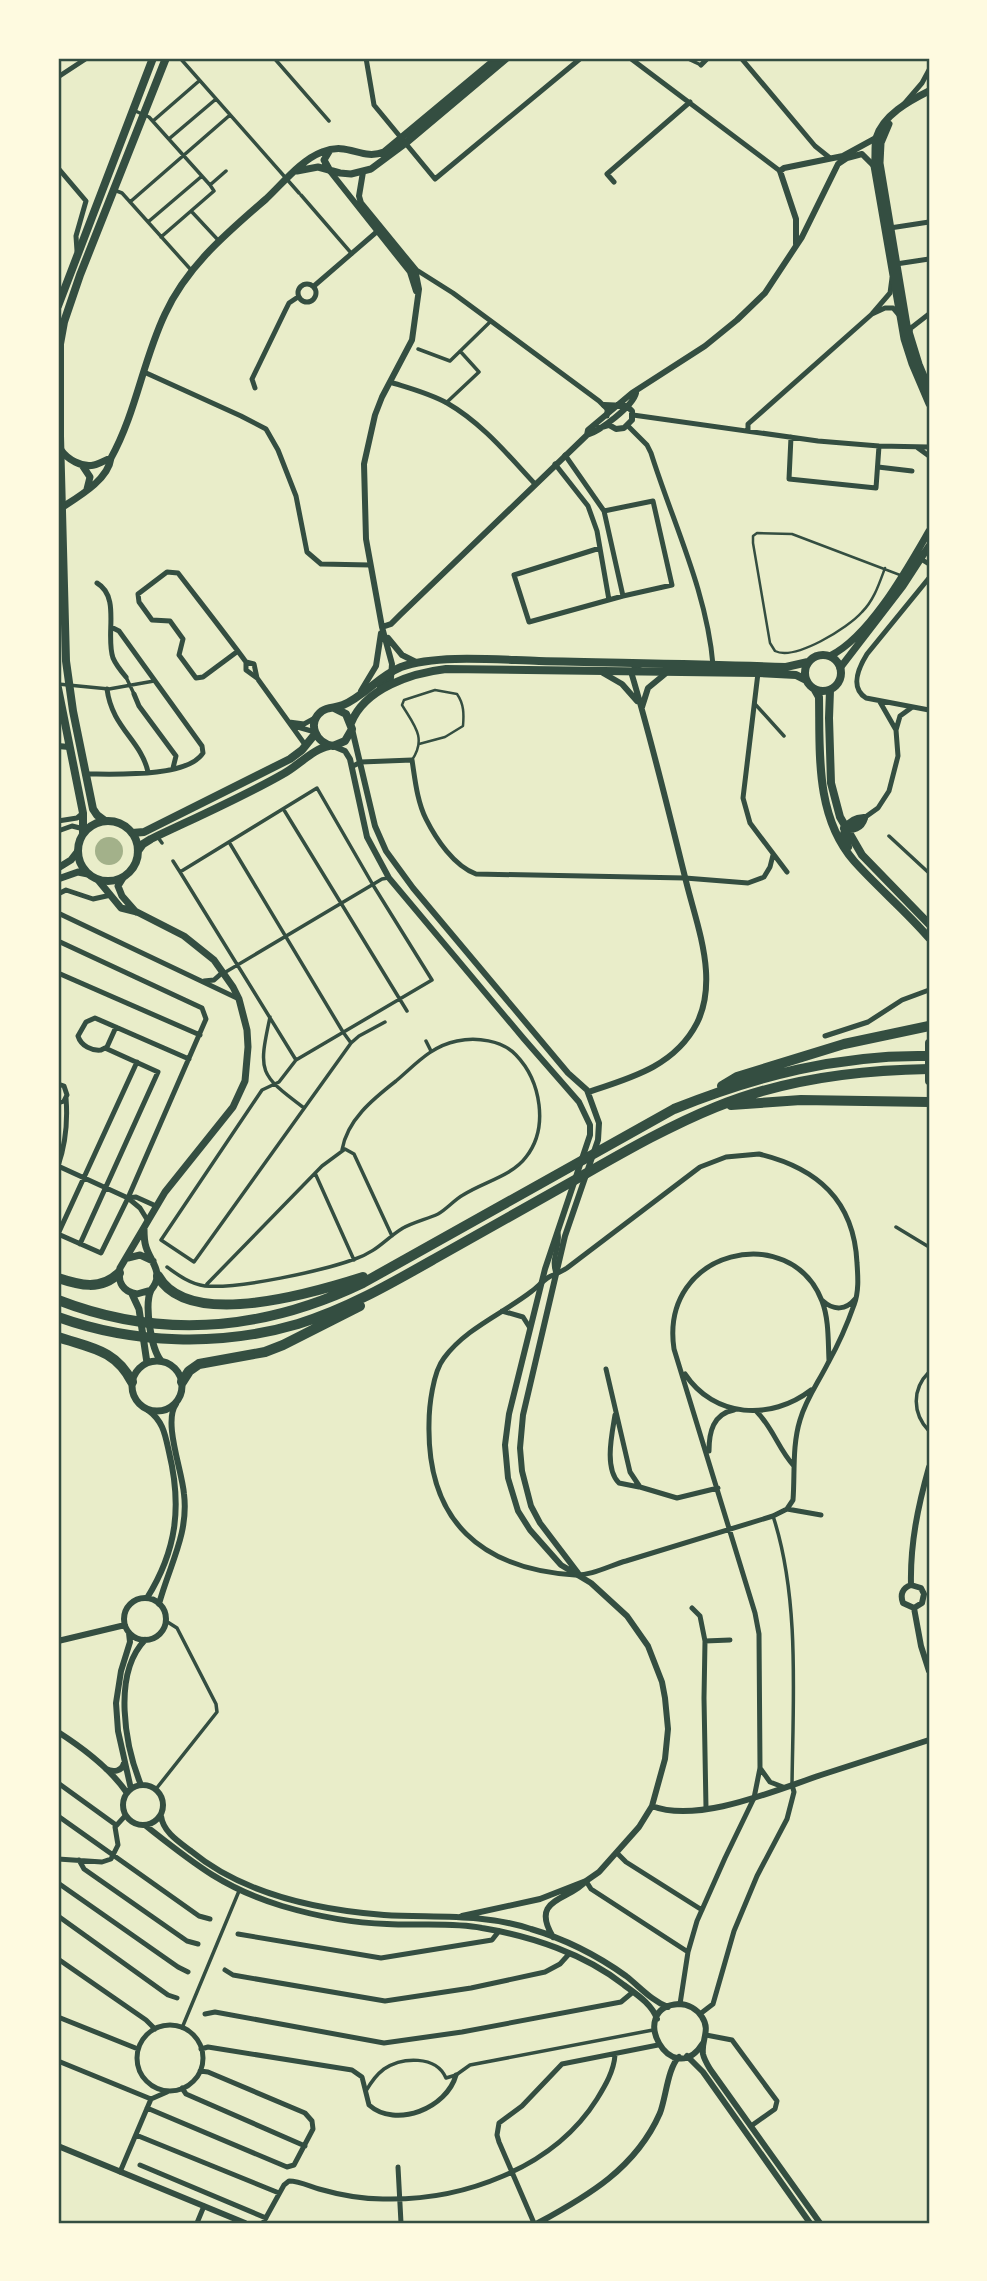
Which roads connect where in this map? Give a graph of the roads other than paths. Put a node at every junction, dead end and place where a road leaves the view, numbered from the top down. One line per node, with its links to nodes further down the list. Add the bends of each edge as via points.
1 (87, 58): 16 (street)
2 (153, 58): 22 (main road)
3 (166, 58): 24 (main road)
4 (180, 58): 17 (street)
5 (274, 58): 27 (street)
6 (366, 58): 30 (street, via 374,105)
7 (497, 58): 30 (main road)
8 (508, 58): 30 (main road)
9 (581, 58): 30 (street, via 435,179)
10 (630, 58): 21 (street)
11 (686, 58): 14 (street)
12 (708, 58): 14 (street)
13 (741, 58): 31 (street)
14 (701, 65)
15 (929, 70): 18 (street)
16 (58, 77)
17 (200, 80): 20 (street); 26 (street)
18 (926, 81): 23 (street)
19 (929, 93): 23 (main road); 56 (main road, via 884,133 880,163)
20 (216, 99): 25 (street); 29 (street)
21 (690, 102): 42 (street); 47 (street, via 607,174)
22 (132, 110): 24 (street); 61 (main road)
23 (898, 110): 28 (main road)
24 (143, 114): 26 (street); 49 (main road)
25 (230, 115): 34 (street); 46 (street)
26 (153, 121): 29 (street)
27 (329, 121)
28 (877, 138): 35 (street); 37 (main road)
29 (169, 139): 34 (street)
30 (404, 141): 33 (main road, via 377,154); 44 (main road)
31 (815, 146): 35 (street); 36 (street, via 818,156)
32 (330, 149): 33 (main road); 39 (main road, via 324,160); 41 (main road, via 305,161)
33 (356, 151): 44 (main road)
34 (184, 156): 45 (street); 50 (street)
35 (830, 158): 36 (street); 40 (street)
36 (814, 162): 42 (street)
37 (874, 166): 40 (street, via 862,154 847,158); 67 (main road)
38 (58, 168): 61 (street, via 86,201 76,236)
39 (329, 169): 41 (main road); 44 (main road); 57 (street)
40 (834, 169): 54 (street)
41 (297, 171): 46 (main road)
42 (780, 171): 52 (street)
43 (226, 172): 48 (street)
44 (365, 174): 57 (street, via 359,196)
45 (202, 176): 48 (street); 53 (street)
46 (287, 180): 59 (main road); 62 (street)
47 (614, 182)
48 (210, 186): 51 (street, via 214,191)
49 (114, 190): 50 (street); 98 (main road, via 64,322 59,367)
50 (130, 202): 53 (street)
51 (191, 211): 58 (street); 59 (street)
52 (796, 219): 54 (street, via 802,224); 60 (street)
53 (148, 222): 58 (street)
54 (810, 222): 60 (street)
55 (929, 222): 56 (street)
56 (890, 228): 64 (main road)
57 (379, 230): 62 (street); 65 (street); 70 (street, via 410,272)
58 (161, 237): 66 (street)
59 (219, 241): 66 (main road)
60 (796, 246): 83 (street, via 765,293 737,320)
61 (78, 254): 71 (main road)
62 (352, 254): 68 (street)
63 (929, 259): 64 (street)
64 (897, 264): 76 (main road)
65 (415, 269): 70 (street); 75 (street)
66 (191, 271): 79 (main road, via 164,315)
67 (892, 278): 72 (street, via 890,293); 73 (main road)
68 (314, 286): 69 (street, via 302,285); 69 (street, via 312,300)
69 (298, 296): 81 (street, via 289,303 252,379)
70 (417, 300): 80 (street, via 412,340)
71 (58, 306)
72 (872, 314): 73 (street, via 885,307); 92 (street, via 748,424)
73 (898, 314): 85 (main road)
74 (929, 314): 76 (street)
75 (491, 321): 78 (street); 86 (street)
76 (909, 334): 82 (main road)
77 (418, 348): 78 (street, via 450,361)
78 (460, 351): 84 (street, via 479,372)
79 (144, 372): 101 (main road); 116 (street, via 265,429 296,496 307,552 321,564)
80 (390, 382): 84 (street); 116 (street, via 375,415 364,464)
81 (255, 388)
82 (929, 388)
83 (636, 393): 87 (street); 88 (street)
84 (446, 403): 107 (street, via 488,434)
85 (929, 404)
86 (604, 405): 87 (street); 90 (street)
87 (618, 405): 88 (street); 90 (street)
88 (627, 406): 89 (street); 90 (street)
89 (633, 415): 91 (street); 92 (street)
90 (610, 420): 91 (street, via 620,429); 93 (street); 93 (street, via 588,430)
91 (628, 426): 130 (street, via 647,445 696,580)
92 (748, 431): 94 (street)
93 (587, 435): 99 (street)
94 (792, 438): 95 (street); 104 (street, via 789,478 876,488)
95 (879, 446): 97 (street); 104 (street)
96 (929, 447): 97 (street)
97 (918, 448): 100 (street)
98 (61, 450): 102 (main road); 105 (main road)
99 (565, 455): 103 (street); 110 (street)
100 (929, 456)
101 (111, 458): 102 (main road, via 89,466); 108 (main road, via 101,477)
102 (76, 462): 105 (main road); 108 (main road, via 90,477)
103 (555, 464): 107 (street); 113 (street, via 587,506)
104 (877, 467): 106 (street)
105 (60, 470): 109 (main road)
106 (912, 471)
107 (535, 484): 124 (street, via 391,624)
108 (85, 492): 109 (main road)
109 (60, 508): 142 (main road)
110 (604, 511): 121 (street); 121 (street, via 653,501 672,585)
111 (929, 531): 118 (main road)
112 (929, 546): 114 (main road)
113 (600, 548): 122 (street); 122 (street, via 514,575 529,622)
114 (921, 559): 115 (street); 131 (main road)
115 (929, 564)
116 (370, 565): 124 (street)
117 (885, 568): 117 (lane, via 875,594 850,623 808,647 784,654 775,651 753,536 792,534); 118 (lane)
118 (901, 576): 126 (main road, via 855,638)
119 (929, 578): 148 (street, via 860,666 856,682 861,695)
120 (97, 583): 123 (street, via 107,591)
121 (623, 596): 122 (street)
122 (609, 600)
123 (111, 627): 137 (street, via 113,657); 139 (street, via 119,631)
124 (382, 627): 128 (street, via 398,651); 133 (street); 147 (street, via 376,666)
125 (238, 651): 125 (street, via 178,573 167,572 138,594 152,620 170,621 183,637 179,655 196,678); 156 (street, via 254,664 257,678)
126 (830, 656): 127 (main road, via 818,655); 131 (main road)
127 (808, 662): 130 (main road, via 786,667); 138 (main road)
128 (421, 663): 129 (main road); 133 (main road)
129 (642, 664): 130 (main road); 134 (street)
130 (713, 665)
131 (840, 668): 145 (main road, via 839,681)
132 (590, 670): 134 (main road); 149 (main road, via 433,671 392,684); 152 (street, via 622,684)
133 (392, 671): 147 (main road); 149 (street, via 389,680 366,696)
134 (632, 671): 135 (main road); 152 (street)
135 (671, 671): 136 (main road); 152 (street, via 648,688)
136 (758, 673): 138 (main road, via 796,675); 150 (street)
137 (126, 677): 140 (street)
138 (806, 680): 144 (main road)
139 (154, 681): 140 (street); 169 (street, via 203,749 198,759)
140 (131, 685): 143 (street); 146 (street)
141 (58, 686): 142 (street); 165 (main road)
142 (69, 687): 143 (street); 171 (main road)
143 (107, 689): 170 (street, via 115,719)
144 (815, 690): 145 (main road); 173 (main road)
145 (831, 690): 172 (main road, via 831,783)
146 (134, 694): 169 (street, via 176,756)
147 (358, 695): 151 (main road)
148 (880, 702): 153 (street); 158 (street)
149 (365, 703): 157 (main road)
150 (755, 704): 160 (street); 190 (street, via 743,798 750,823)
151 (334, 708): 155 (main road); 157 (main road, via 346,714)
152 (642, 708): 200 (street)
153 (912, 708): 154 (street); 158 (street, via 900,716)
154 (929, 710)
155 (319, 714): 156 (street, via 304,724); 159 (main road)
156 (289, 722): 159 (street); 163 (street)
157 (351, 726): 164 (main road, via 345,741); 167 (street)
158 (895, 730): 176 (street, via 898,755 889,791 878,808)
159 (315, 733): 163 (main road); 164 (main road)
160 (784, 736)
161 (419, 744): 161 (lane, via 412,719 402,705 404,700 435,690 457,694 463,726); 166 (lane)
162 (58, 746): 165 (street)
163 (306, 746): 179 (main road, via 266,772)
164 (331, 746): 168 (street, via 345,751); 185 (main road)
165 (69, 747): 175 (main road)
166 (412, 760): 167 (street); 200 (street, via 425,818 469,872)
167 (361, 762): 168 (street); 195 (street, via 375,826)
168 (353, 766): 199 (street, via 368,837)
169 (172, 768): 170 (street)
170 (148, 772): 171 (street)
171 (86, 775): 178 (main road, via 93,809)
172 (837, 806): 176 (main road, via 846,816); 180 (main road)
173 (826, 808): 180 (main road); 189 (main road, via 835,833)
174 (284, 809): 186 (street); 203 (street, via 317,788); 206 (street)
175 (83, 813): 177 (street); 182 (main road)
176 (861, 820): 180 (main road); 189 (main road)
177 (59, 821): 181 (street)
178 (105, 821): 182 (main road); 183 (main road, via 117,822)
179 (153, 828): 183 (main road); 185 (street)
180 (845, 828): 189 (main road)
181 (60, 830): 182 (street, via 72,826)
182 (83, 831): 187 (main road)
183 (132, 834): 188 (main road)
184 (888, 836): 196 (street)
185 (160, 840): 188 (main road, via 143,844)
186 (229, 842): 193 (street); 210 (street)
187 (78, 851): 192 (main road); 197 (main road)
188 (138, 851): 198 (main road, via 136,864)
189 (853, 852): 209 (main road); 211 (main road)
190 (772, 855): 194 (street); 200 (street, via 768,872 754,883)
191 (173, 862): 193 (street)
192 (58, 868)
193 (180, 872): 215 (street)
194 (787, 872)
195 (401, 873): 199 (street); 213 (street)
196 (929, 873)
197 (88, 874): 201 (main road, via 78,872); 202 (main road)
198 (123, 878): 202 (main road); 207 (main road, via 120,893)
199 (389, 878): 203 (street); 214 (street)
200 (685, 878): 244 (street, via 706,972 698,1021 682,1046 663,1063)
201 (58, 879)
202 (99, 880): 205 (main road)
203 (373, 885): 206 (street); 220 (street, via 432,979)
204 (58, 894): 205 (street, via 70,890 93,899)
205 (111, 895): 207 (main road, via 121,908)
206 (341, 903): 210 (street); 220 (street)
207 (137, 912): 216 (main road, via 184,936)
208 (58, 913): 218 (street)
209 (929, 924)
210 (286, 936): 215 (street); 227 (street)
211 (929, 938)
212 (58, 941): 228 (street, via 201,1008 206,1019)
213 (466, 952): 214 (street); 243 (street)
214 (458, 958): 245 (street)
215 (237, 965): 216 (street); 223 (street)
216 (223, 972): 218 (street, via 214,980); 221 (main road)
217 (58, 973): 228 (street)
218 (201, 981): 221 (street)
219 (929, 990): 229 (street, via 902,1000 868,1022)
220 (399, 998): 222 (street); 227 (street)
221 (239, 999): 261 (main road, via 248,1047 241,1091 227,1116)
222 (407, 1011)
223 (270, 1017): 237 (street); 242 (street, via 262,1064)
224 (385, 1022): 231 (street)
225 (929, 1026): 246 (highway, via 844,1044 737,1077)
226 (116, 1027): 233 (street); 233 (street, via 91,1018 78,1036 91,1049); 236 (street)
227 (343, 1032): 231 (street); 237 (street)
228 (200, 1035): 236 (street)
229 (825, 1036)
230 (426, 1041): 234 (street)
231 (351, 1043): 252 (street)
232 (929, 1044): 240 (main road)
233 (106, 1048): 238 (street)
234 (431, 1051): 255 (street, via 365,1107 344,1136); 267 (street, via 456,1041 478,1040 516,1054 536,1090 540,1126 527,1157 516,1167)
235 (929, 1056): 246 (highway, via 829,1063 759,1078)
236 (189, 1059): 260 (street)
237 (296, 1060): 242 (street)
238 (137, 1062): 258 (street); 259 (street, via 158,1072)
239 (929, 1069): 251 (highway, via 805,1081)
240 (929, 1082)
241 (59, 1083): 247 (street)
242 (273, 1084): 252 (street); 252 (street, via 262,1090 161,1240 194,1262)
243 (582, 1086): 244 (street); 245 (street, via 575,1088)
244 (588, 1094): 248 (street); 277 (street, via 599,1124 598,1140 572,1210)
245 (573, 1096): 248 (street)
246 (705, 1096): 274 (highway)
247 (66, 1098): 250 (street); 256 (street, via 66,1139)
248 (579, 1102): 265 (street, via 590,1125 587,1145)
249 (929, 1102): 251 (highway, via 801,1100)
250 (58, 1103)
251 (717, 1106): 285 (highway, via 640,1143)
252 (304, 1108)
253 (58, 1117): 254 (street)
254 (58, 1128)
255 (342, 1150): 257 (street); 267 (street, via 354,1154)
256 (58, 1166): 258 (street)
257 (316, 1173): 271 (street); 281 (street)
258 (84, 1178): 259 (street); 266 (street)
259 (106, 1187): 260 (street); 268 (street)
260 (128, 1198): 261 (street); 262 (street); 268 (street, via 101,1253)
261 (156, 1206): 262 (main road)
262 (148, 1221): 264 (main road)
263 (896, 1227): 269 (street)
264 (144, 1229): 270 (main road); 272 (main road, via 145,1246)
265 (557, 1232): 275 (street); 277 (street)
266 (58, 1234): 268 (street)
267 (392, 1236): 271 (street, via 376,1251)
268 (80, 1244)
269 (929, 1247)
270 (125, 1260): 272 (main road, via 139,1255); 276 (main road)
271 (354, 1260): 281 (street, via 245,1283)
272 (153, 1262): 278 (main road)
273 (167, 1267): 281 (street)
274 (390, 1268): 278 (highway, via 317,1291 221,1304 180,1297); 286 (highway, via 322,1301 245,1322 170,1326 123,1320)
275 (545, 1269): 277 (street); 280 (street)
276 (119, 1273): 279 (highway, via 86,1286); 284 (main road, via 121,1283)
277 (556, 1273): 280 (street); 283 (street, via 700,1167 726,1157 759,1154 802,1169 841,1203 854,1238); 316 (street, via 523,1415 521,1460 535,1515)
278 (158, 1276): 282 (main road)
279 (58, 1278)
280 (542, 1282): 288 (street); 290 (street)
281 (205, 1286)
282 (151, 1290): 284 (main road); 293 (main road, via 147,1307)
283 (857, 1292): 287 (street, via 846,1307 833,1308); 294 (street)
284 (132, 1293): 295 (main road, via 139,1309)
285 (375, 1293): 289 (highway, via 298,1324 202,1340 126,1334); 299 (highway, via 360,1306 283,1345 200,1364)
286 (58, 1300)
287 (822, 1301): 292 (street, via 808,1279 783,1261 753,1254 723,1259 697,1274 679,1299 672,1329); 294 (street)
288 (502, 1311): 290 (street, via 523,1317); 316 (street, via 469,1334 440,1364 428,1431 434,1473 456,1523 471,1540 527,1569)
289 (58, 1317)
290 (530, 1331): 316 (street, via 509,1414 505,1445 508,1478 518,1511 530,1530 561,1565)
291 (58, 1338): 298 (highway, via 111,1356)
292 (677, 1359): 302 (street, via 700,1392); 307 (street)
293 (161, 1361): 295 (main road); 299 (main road, via 175,1368)
294 (829, 1362): 300 (street)
295 (146, 1363): 298 (main road)
296 (606, 1368): 304 (street)
297 (929, 1372): 306 (street, via 920,1382 916,1402)
298 (132, 1382): 303 (main road, via 135,1399)
299 (183, 1382): 301 (main road)
300 (816, 1386): 305 (street, via 788,1405); 308 (street, via 799,1422)
301 (176, 1404): 303 (main road, via 163,1411); 320 (street, via 170,1427 185,1510 178,1554)
302 (737, 1409): 305 (street); 307 (street, via 714,1423)
303 (148, 1410): 319 (street, via 163,1428 174,1470 177,1508 171,1546)
304 (616, 1412): 310 (street, via 630,1472); 310 (street, via 611,1435 612,1476 619,1483)
305 (757, 1412): 308 (street)
306 (929, 1432)
307 (709, 1458): 311 (street)
308 (794, 1466): 312 (street, via 793,1500)
309 (929, 1467): 317 (street, via 912,1543)
310 (640, 1487): 311 (street, via 682,1499)
311 (718, 1488): 315 (street)
312 (788, 1509): 313 (street); 314 (street)
313 (821, 1515)
314 (773, 1516): 315 (street); 338 (street, via 783,1554 791,1623)
315 (731, 1529): 316 (street); 335 (street, via 759,1634)
316 (579, 1575): 342 (street, via 628,1616 648,1646 662,1682 667,1737)
317 (911, 1584): 318 (street); 322 (street, via 901,1595 906,1606)
318 (927, 1597): 322 (street)
319 (148, 1598): 320 (street); 324 (street, via 128,1606)
320 (159, 1604): 323 (street)
321 (692, 1608): 329 (street, via 701,1621)
322 (914, 1608): 330 (street)
323 (166, 1621): 326 (street, via 159,1634); 339 (street, via 177,1628 217,1712)
324 (125, 1625): 325 (street); 328 (street)
325 (129, 1633): 326 (street); 333 (street, via 116,1703)
326 (145, 1640): 337 (street, via 132,1661 125,1706 128,1745)
327 (730, 1640): 329 (street)
328 (58, 1641)
329 (705, 1641): 343 (street)
330 (929, 1671)
331 (58, 1732): 334 (street)
332 (929, 1740): 338 (street)
333 (124, 1763): 334 (street, via 113,1772); 340 (street)
334 (104, 1768): 340 (street)
335 (760, 1768): 338 (street, via 770,1782); 341 (street)
336 (58, 1783): 347 (street)
337 (141, 1785): 339 (street); 340 (street)
338 (788, 1786): 341 (street); 375 (street, via 794,1792 787,1819 741,1913 713,2004)
339 (156, 1789): 346 (street, via 164,1805)
340 (129, 1791): 345 (street, via 123,1804)
341 (754, 1798): 343 (street); 357 (street)
342 (652, 1806): 343 (street); 350 (street)
343 (706, 1808)
344 (58, 1816): 351 (street)
345 (125, 1816): 347 (street); 348 (street)
346 (161, 1816): 348 (street); 359 (street, via 167,1830 206,1863 261,1890 353,1912)
347 (116, 1825): 351 (street)
348 (146, 1826): 356 (street, via 205,1872)
349 (58, 1850): 352 (street)
350 (618, 1854): 354 (street); 357 (street)
351 (114, 1856): 353 (street, via 102,1862); 360 (street)
352 (60, 1859): 353 (street)
353 (79, 1860): 364 (street, via 84,1869 187,1941)
354 (586, 1881): 359 (street, via 540,1899); 363 (street, via 553,1900 547,1910); 365 (street, via 591,1889)
355 (58, 1883): 369 (street)
356 (239, 1890): 361 (street, via 283,1906 348,1920); 378 (street)
357 (702, 1910): 365 (street)
358 (58, 1916): 371 (street)
359 (462, 1916): 363 (street)
360 (210, 1919)
361 (499, 1931): 362 (street, via 492,1940 381,1958); 366 (street)
362 (238, 1934)
363 (554, 1937): 373 (street, via 609,1965)
364 (198, 1944)
365 (688, 1952): 372 (street)
366 (569, 1954): 368 (street, via 545,1972 389,2001); 370 (street)
367 (58, 1959): 379 (street)
368 (225, 1970)
369 (188, 1972)
370 (634, 1993): 374 (street, via 607,2004 384,2043 215,2012); 377 (street)
371 (177, 1998)
372 (680, 2004): 373 (street); 375 (street)
373 (668, 2007): 377 (street)
374 (205, 2014)
375 (701, 2014): 381 (street)
376 (58, 2017): 383 (street)
377 (657, 2019): 380 (street)
378 (182, 2028): 379 (street); 384 (street)
379 (155, 2029): 383 (street)
380 (654, 2029): 382 (street); 390 (street, via 470,2066)
381 (705, 2039): 386 (street); 397 (street, via 704,2057); 397 (street, via 732,2040 777,2101 775,2109)
382 (658, 2045): 385 (street); 387 (street)
383 (138, 2049): 391 (street)
384 (201, 2049): 389 (street); 394 (street, via 345,2068 362,2077)
385 (615, 2055): 404 (street, via 604,2087 583,2119 536,2159); 404 (street, via 562,2064 499,2123 497,2135)
386 (687, 2056): 387 (street); 415 (street)
387 (676, 2060): 408 (street, via 661,2110 643,2144 612,2177)
388 (58, 2061): 395 (street)
389 (200, 2071): 392 (street); 400 (street, via 305,2113 313,2129)
390 (456, 2075): 394 (street, via 446,2078 430,2062 399,2062 376,2076); 394 (street, via 448,2093 418,2112 381,2113 369,2105)
391 (142, 2077): 393 (street); 395 (street)
392 (182, 2088): 393 (street); 400 (street, via 186,2094)
393 (170, 2091): 395 (street)
394 (365, 2093)
395 (150, 2099): 396 (street)
396 (147, 2108): 398 (street); 400 (street, via 286,2167 294,2165)
397 (751, 2126): 416 (street)
398 (136, 2135): 403 (street); 405 (street)
399 (58, 2146): 403 (street)
400 (305, 2146)
401 (140, 2165): 409 (street)
402 (398, 2167): 406 (street)
403 (120, 2172): 407 (street)
404 (511, 2173): 406 (street, via 462,2190); 413 (street)
405 (279, 2193): 406 (street, via 292,2180 352,2197); 409 (street)
406 (400, 2198): 412 (street)
407 (204, 2206): 410 (street); 411 (street)
408 (552, 2216): 413 (street); 414 (street)
409 (265, 2221)
410 (197, 2223)
411 (244, 2223)
412 (401, 2223)
413 (536, 2223)
414 (557, 2223)
415 (810, 2223)
416 (820, 2223)

